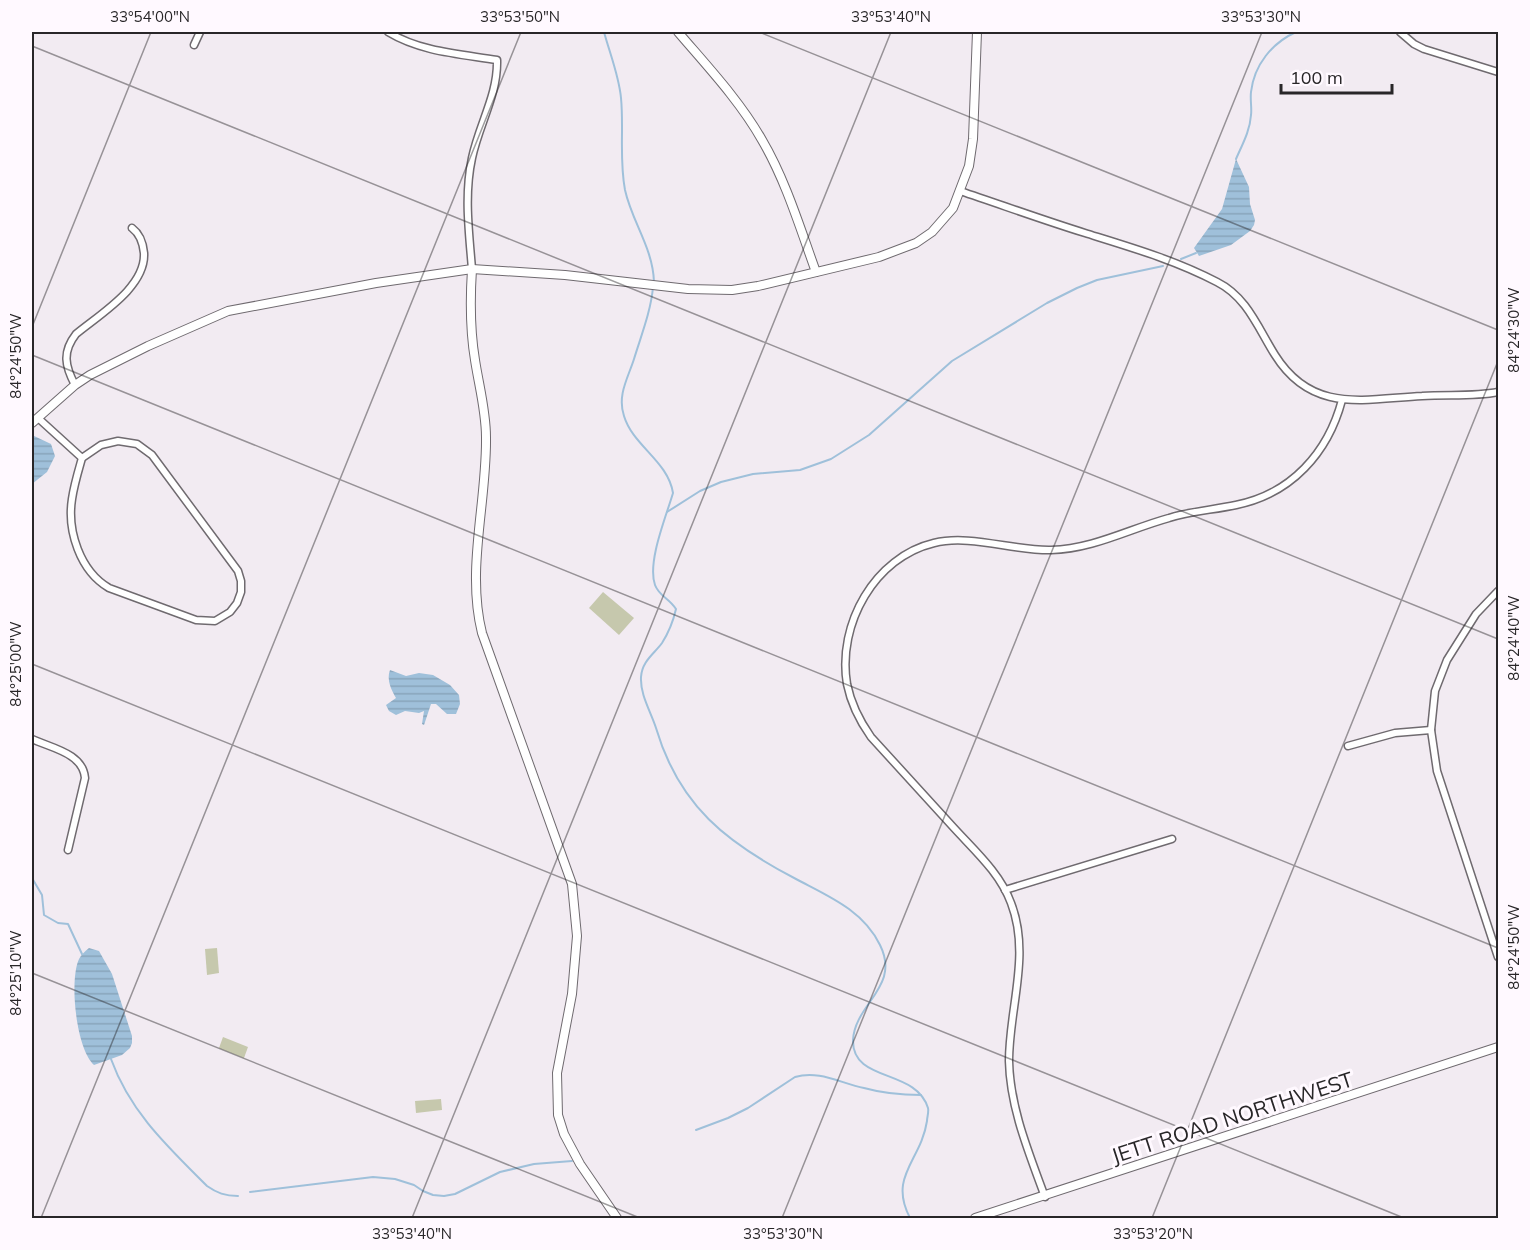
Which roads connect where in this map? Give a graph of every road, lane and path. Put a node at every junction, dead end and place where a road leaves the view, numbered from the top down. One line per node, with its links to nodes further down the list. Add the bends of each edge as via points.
1 (200, 32): 6 (street)
2 (388, 32): 10 (street, via 443,52 496,60 495,90 476,141 469,175)
3 (678, 32): 11 (street, via 762,140)
4 (977, 32): 8 (street, via 973,140)
5 (1400, 32): 7 (street, via 1414,44)
6 (194, 45)
7 (1498, 72)
8 (960, 191): 11 (street, via 943,221 916,243 879,257); 14 (street, via 1161,258 1219,283 1242,300 1288,372 1312,390)
9 (132, 228): 12 (street, via 143,247 141,271 131,287 70,342 66,362)
10 (471, 269): 11 (street, via 710,291 758,286); 12 (street, via 228,311 148,346); 27 (street, via 472,335 486,438 476,569 478,614 572,884 577,936 572,994 557,1073 558,1115 580,1164)
11 (816, 272)
12 (75, 385): 15 (street)
13 (1498, 392): 14 (street)
14 (1342, 400): 23 (street, via 1332,430 1313,459 1290,482 1259,499 1171,517 1070,549 936,542 901,557 872,585 855,616 847,651 847,681 855,710 871,737 987,864)
15 (35, 420): 16 (street)
16 (82, 458): 16 (street, via 101,445 117,441 137,444 152,455 237,571 241,592 230,612 215,621 196,620 109,588 93,577 81,556 71,521 71,499)
17 (1498, 591): 18 (street, via 1476,614 1447,660 1435,691)
18 (1431, 730): 20 (street, via 1395,733); 24 (street, via 1437,771)
19 (32, 740): 22 (street, via 72,757 84,769)
20 (1348, 746)
21 (1172, 839): 23 (street)
22 (68, 850)
23 (1005, 890): 26 (street, via 1016,918 1020,947 1010,1041 1011,1085 1019,1122)
24 (1498, 957)
25 (1498, 1047): 26 (street, JETT ROAD NORTHWEST)
26 (1045, 1197): 28 (street, JETT ROAD NORTHWEST)
27 (617, 1218)
28 (975, 1218)

